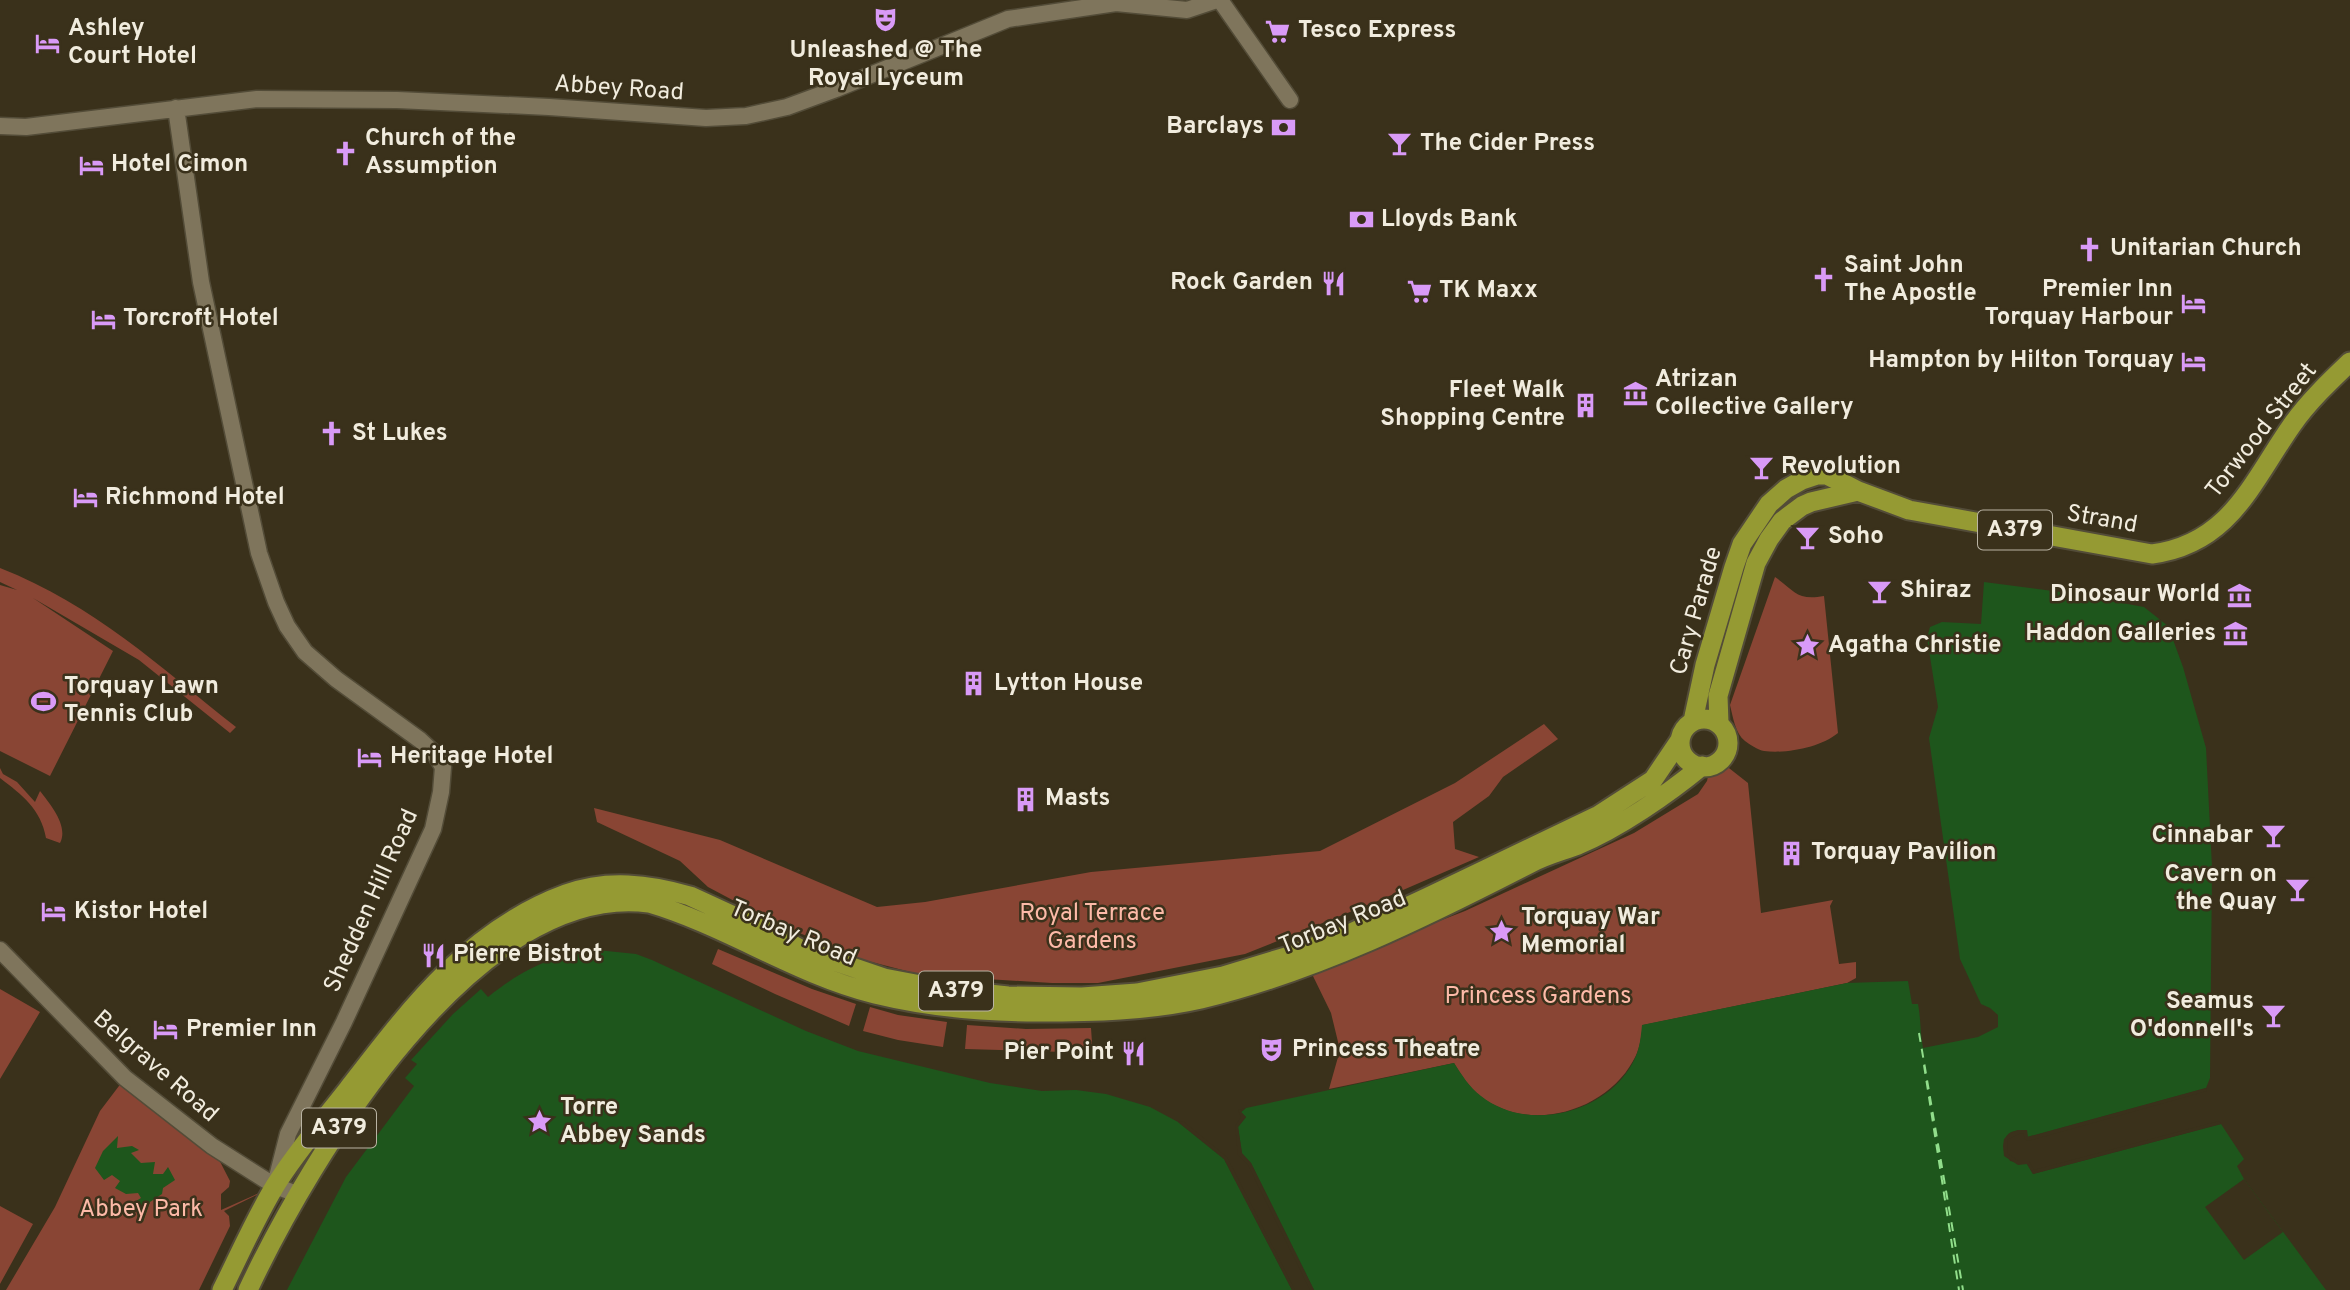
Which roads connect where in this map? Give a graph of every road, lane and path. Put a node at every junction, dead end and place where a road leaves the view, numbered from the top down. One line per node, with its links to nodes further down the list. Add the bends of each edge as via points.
1 (1217, 0): 2 (street); 3 (street, Abbey Road, via 1187,10 1116,2 1008,19 827,93 746,116 671,117 397,100 257,99)
2 (1290, 100)
3 (176, 108): 4 (street, Abbey Road, via 26,127); 14 (street, Shedden Hill Road, via 201,282 258,553 287,626 305,652 420,740 443,767 433,828 288,1134)
4 (0, 126)
5 (2350, 362): 8 (main road, Torwood Street / A379, via 2293,423 2235,511 2212,531)
6 (1858, 491): 7 (main road, Strand / A379, via 1827,475 1817,475 1786,489); 8 (main road, Strand / A379, via 1945,518 2152,554); 10 (main road, Cary Parade, via 1802,506 1782,521 1769,539 1756,563 1718,696)
7 (1757, 519): 9 (main road, Cary Parade / A379, via 1734,567)
8 (2176, 551)
9 (1693, 721): 10 (main road, via 1702,718); 11 (main road, A379)
10 (1719, 723): 12 (main road, via 1727,733 1726,753 1716,764)
11 (1680, 740): 12 (main road, via 1682,754 1693,765); 14 (main road, Torbay Road / A379, via 1653,780 1599,815 1430,897 1289,956 1137,993 1008,996 942,989 827,961 690,896 619,884 566,894 492,934 446,970 403,1017)
12 (1702, 766): 15 (main road, Torbay Road / A379, via 1615,825 1344,952 1200,999 1133,1009 1004,1012 940,1006 874,994 805,971 665,908 634,901 561,915 520,937 472,972 421,1020 337,1131)
13 (0, 950): 14 (street, Belgrave Road, via 125,1078 212,1146)
14 (275, 1186): 15 (street, Belgrave Road); 16 (main road, A379)
15 (298, 1194): 17 (main road, Torbay Road / A379)
16 (222, 1290)
17 (248, 1290)

